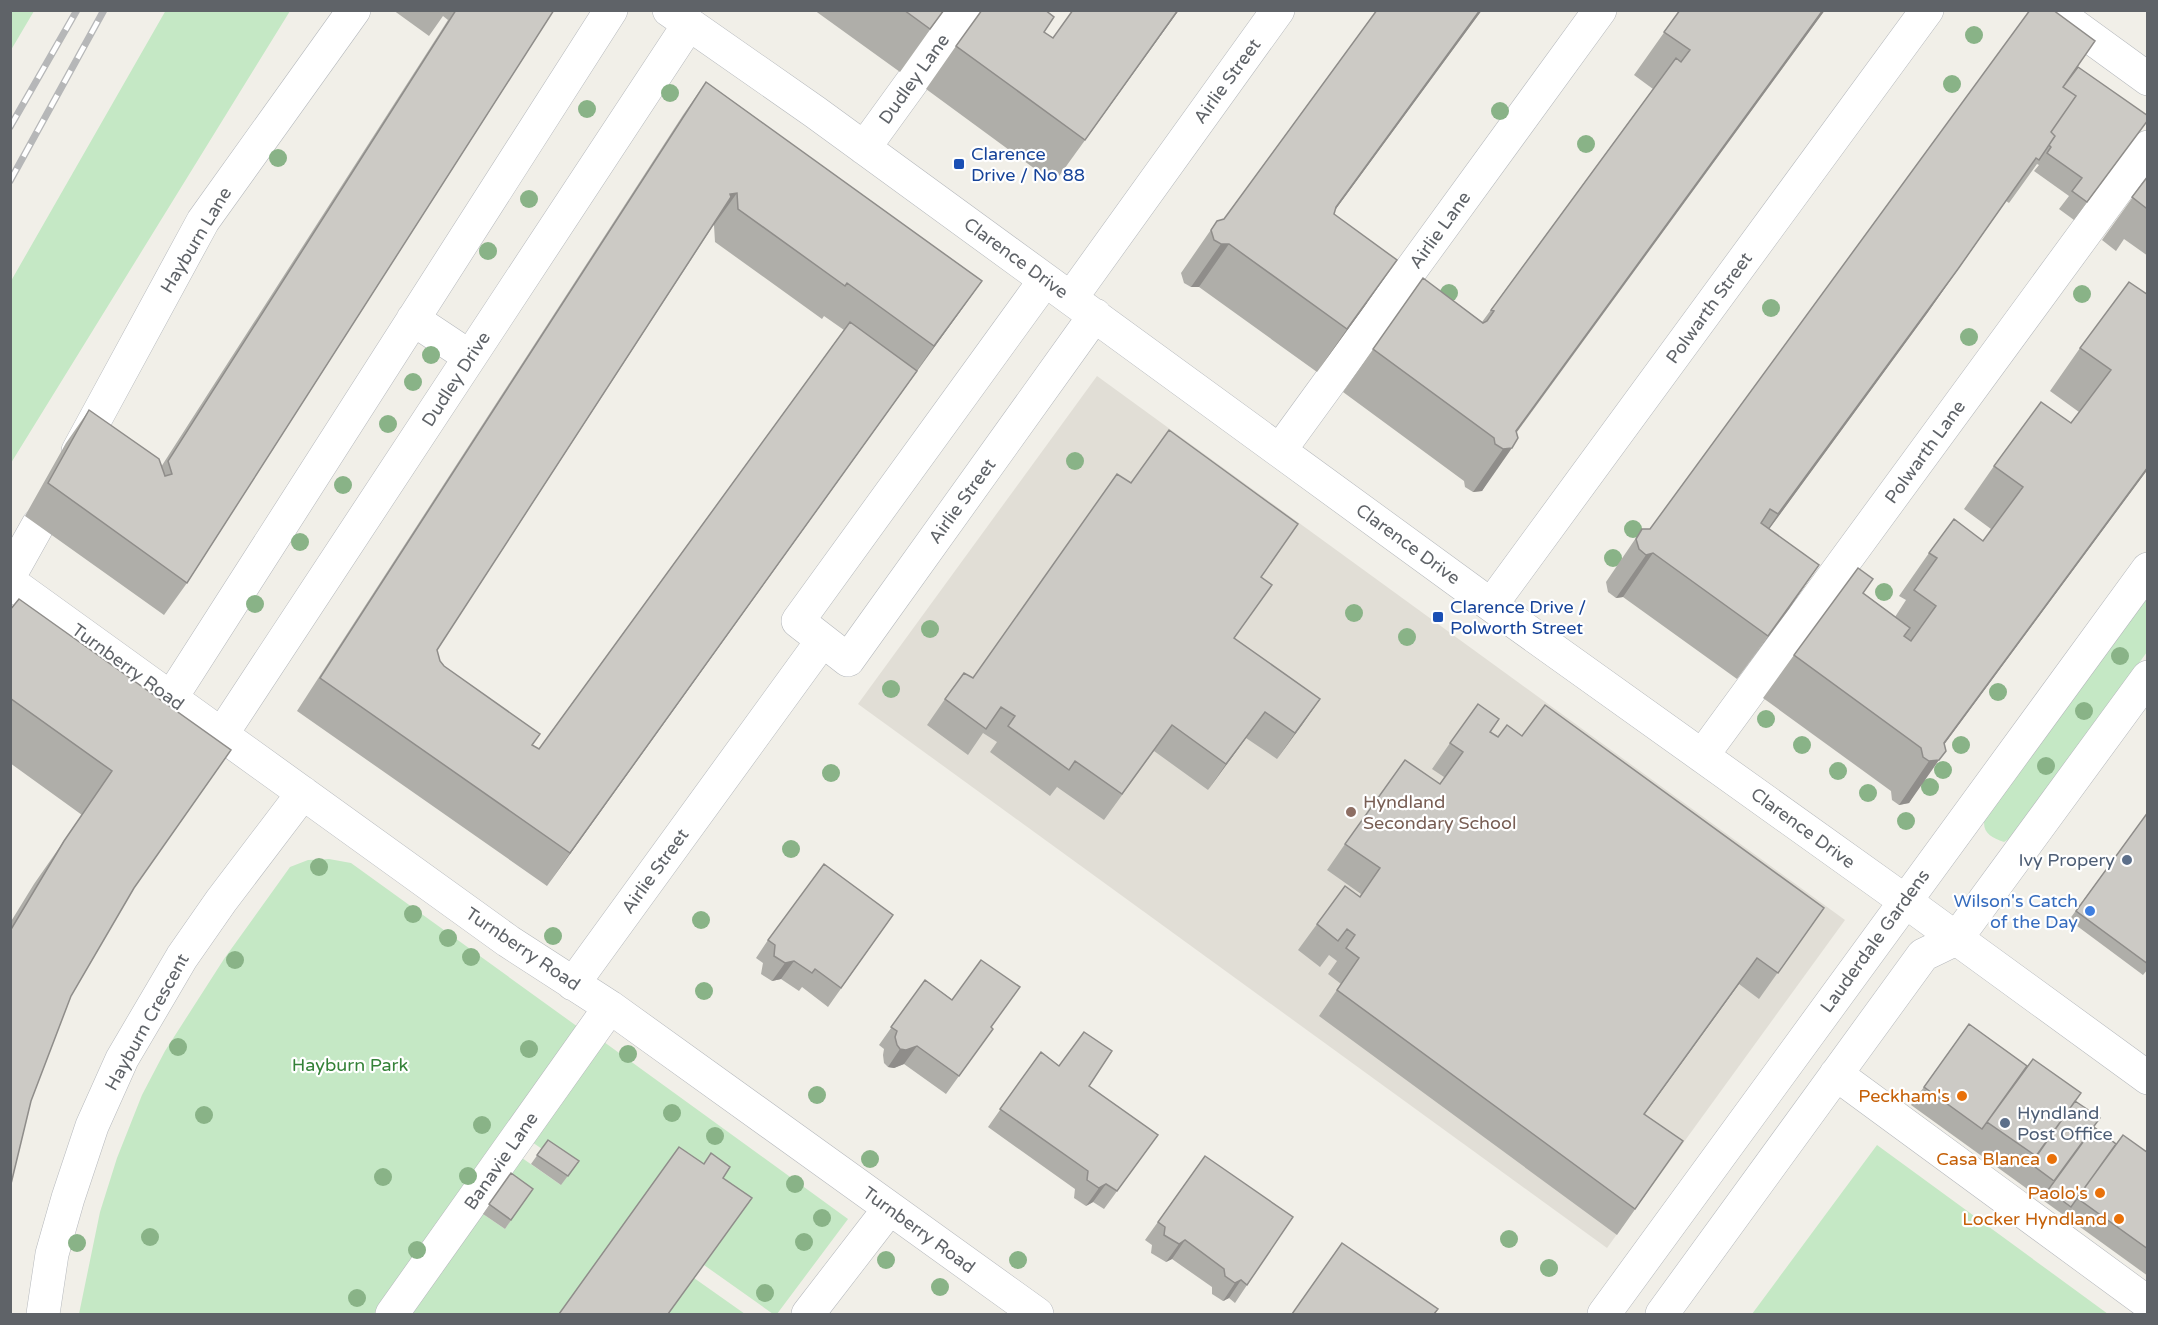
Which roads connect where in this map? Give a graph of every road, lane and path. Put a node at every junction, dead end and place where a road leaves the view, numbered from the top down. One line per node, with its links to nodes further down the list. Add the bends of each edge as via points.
1 (354, 10): 16 (street, Hayburn Lane, via 203,221)
2 (611, 10): 13 (street)
3 (964, 10): 11 (street, Dudley Lane)
4 (1278, 10): 12 (street, Airlie Street)
5 (1600, 10): 15 (street, Airlie Lane)
6 (1927, 10): 21 (street, Polwarth Street)
7 (2053, 10): 9 (street)
8 (679, 17): 11 (street, Clarence Drive); 14 (street, Dudley Drive)
9 (2148, 79)
10 (2148, 147): 26 (street, Polwarth Lane)
11 (864, 148): 12 (street, Clarence Drive)
12 (1071, 298): 15 (street, Clarence Drive); 22 (street, Airlie Street, via 798,621); 22 (street, Airlie Street, via 848,660)
13 (413, 319): 14 (street); 24 (street)
14 (470, 357): 25 (street, Dudley Drive)
15 (1280, 450): 21 (street, Clarence Drive)
16 (78, 452)
17 (38, 525): 19 (street)
18 (2148, 569): 28 (street, Lauderdale Gardens)
19 (10, 575)
20 (10, 582): 24 (street, Turnberry Road)
21 (1491, 605): 26 (street, Clarence Drive)
22 (822, 641): 30 (street, Airlie Street)
23 (2148, 676): 29 (street)
24 (171, 698): 25 (street, Turnberry Road)
25 (222, 734): 27 (street, Turnberry Road)
26 (1702, 756): 28 (street, Clarence Drive)
27 (303, 793): 30 (street, Turnberry Road); 36 (street, Hayburn Crescent, via 182,957 122,1059 92,1126 68,1198 52,1254)
28 (1905, 901): 29 (street, Clarence Drive); 40 (street, Lauderdale Gardens)
29 (1956, 939): 32 (street, via 1923,955); 33 (street, Clarence Drive)
30 (573, 984): 31 (street, Turnberry Road)
31 (610, 1007): 34 (street, Turnberry Road); 37 (street, Banavie Lane)
32 (1836, 1074): 35 (street); 41 (street)
33 (2148, 1078)
34 (890, 1209): 38 (street); 39 (street, Turnberry Road)
35 (2148, 1303)
36 (43, 1314)
37 (392, 1314)
38 (808, 1314)
39 (1037, 1314)
40 (1604, 1314)
41 (1662, 1314)

